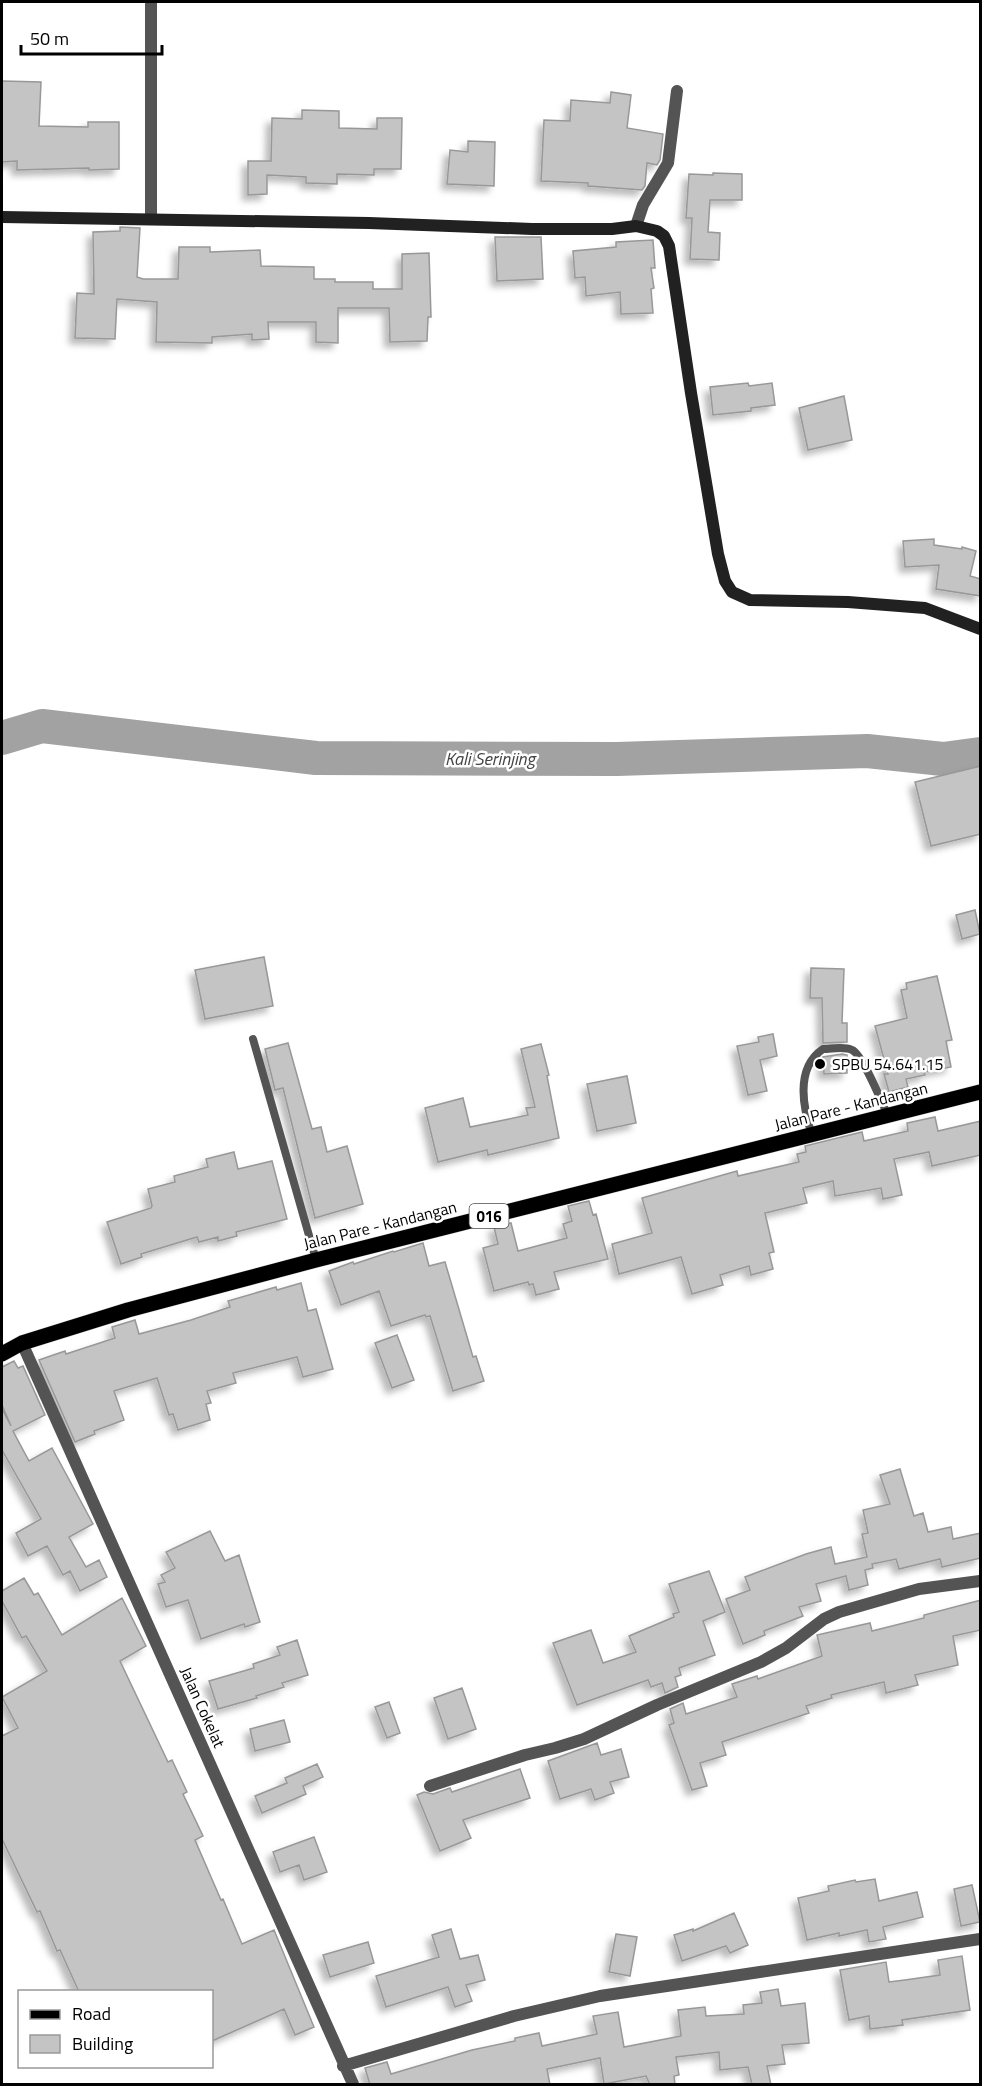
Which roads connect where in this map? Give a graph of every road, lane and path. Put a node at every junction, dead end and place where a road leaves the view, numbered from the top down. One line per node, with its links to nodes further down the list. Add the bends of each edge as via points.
1 (150, 2): 4 (street)
2 (677, 91): 5 (street, via 668,163 643,205)
3 (2, 217): 4 (street)
4 (151, 219): 5 (street, via 532,229)
5 (636, 226): 6 (street, via 657,231 669,246 718,554 732,592 750,600 925,608)
6 (981, 629)
7 (253, 1039): 11 (lane)
8 (981, 1092): 9 (main road, Jalan Pare - Kandangan / 016)
9 (888, 1116): 10 (main road, Jalan Pare - Kandangan / 016); 10 (lane, via 855,1052 847,1048 823,1049 809,1068 803,1096)
10 (812, 1135): 11 (main road, Jalan Pare - Kandangan / 016)
11 (316, 1260): 12 (main road, Jalan Pare - Kandangan / 016)
12 (22, 1343): 13 (main road, Jalan Pare - Kandangan / 016); 17 (street, Jalan Cokelat)
13 (2, 1354)
14 (981, 1581): 15 (street, via 919,1589 839,1612 761,1662 584,1739)
15 (430, 1786)
16 (981, 1939): 17 (street, via 600,1996 514,2016)
17 (344, 2066): 18 (street, Jalan Cokelat)
18 (352, 2085)

